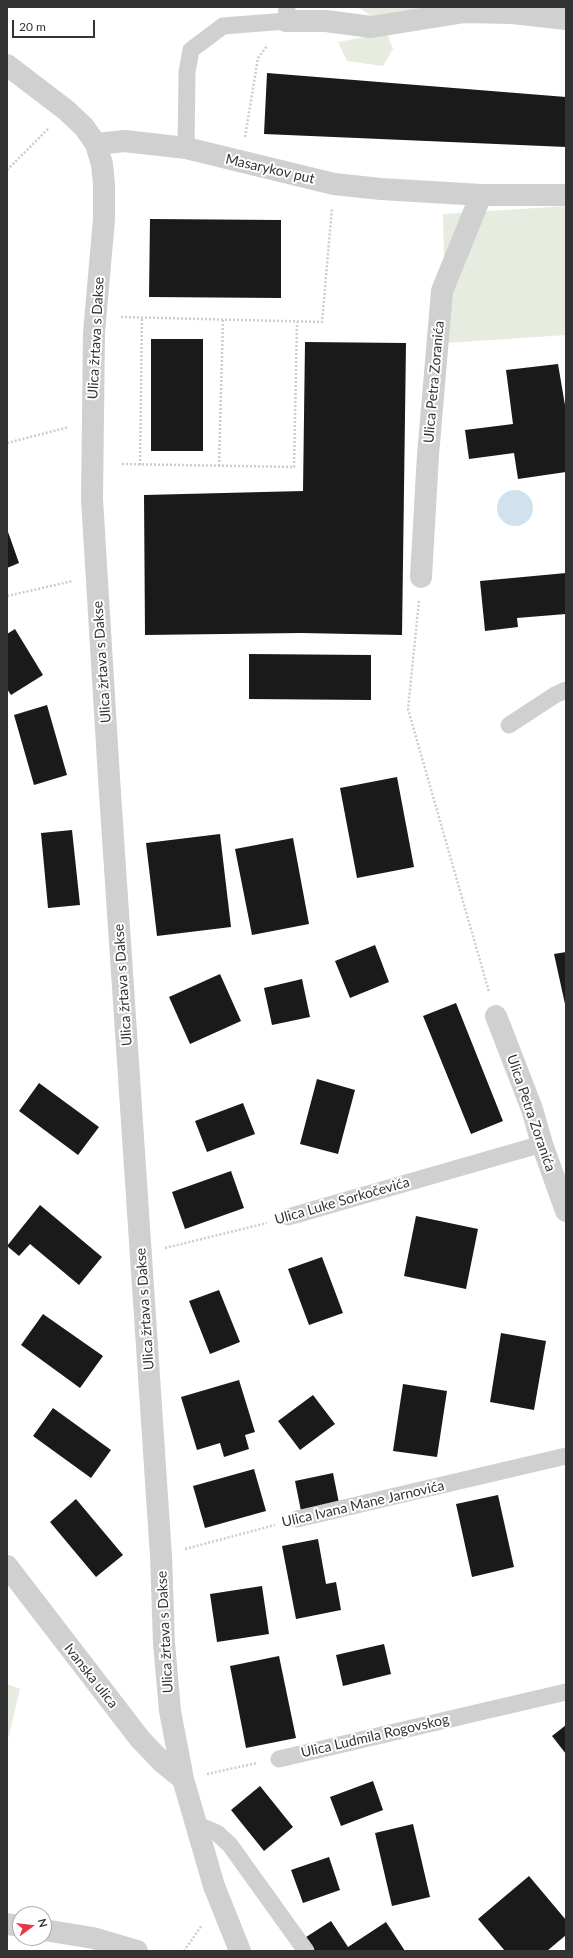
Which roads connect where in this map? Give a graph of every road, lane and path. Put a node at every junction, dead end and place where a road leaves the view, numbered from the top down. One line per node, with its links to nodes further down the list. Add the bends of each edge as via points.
1 (286, 14): 2 (street, via 371,27 465,12 512,13); 6 (lane, via 223,26 191,50 187,72); 7 (path, via 258,58 245,129)
2 (566, 19)
3 (7, 65): 4 (street)
4 (66, 110): 5 (street, via 84,127); 8 (path)
5 (96, 144): 6 (street, Masarykov put, via 125,141); 12 (street, Ulica žrtava s Dakse, via 104,184 104,219)
6 (186, 148): 7 (street, Masarykov put)
7 (243, 163): 9 (street, Masarykov put)
8 (7, 170)
9 (334, 184): 10 (street, Masarykov put); 15 (path, via 322,322)
10 (481, 195): 11 (street, Masarykov put); 22 (street, Ulica Petra Zoranića, via 442,291)
11 (566, 195)
12 (95, 316): 13 (path); 16 (street, Ulica žrtava s Dakse)
13 (142, 318): 14 (path); 19 (path)
14 (223, 320): 15 (path); 20 (path)
15 (297, 322): 20 (path, via 294,467)
16 (92, 421): 17 (path); 21 (street, Ulica žrtava s Dakse)
17 (7, 443)
18 (122, 464): 19 (path)
19 (140, 465): 20 (path)
20 (219, 466)
21 (96, 576): 23 (path); 30 (street, Ulica žrtava s Dakse)
22 (421, 577): 26 (path, via 408,709)
23 (7, 596)
24 (566, 690): 25 (lane, via 555,694)
25 (509, 725)
26 (496, 1016): 27 (street, Ulica Petra Zoranića, via 532,1109)
27 (542, 1144): 28 (street, Ulica Petra Zoranića); 29 (lane, Ulica Luke Sorkočevića)
28 (566, 1211)
29 (288, 1217): 30 (path, Ulica Luke Sorkočevića)
30 (142, 1254): 33 (street, Ulica žrtava s Dakse)
31 (566, 1456): 32 (lane, Ulica Ivana Mane Jarnovića)
32 (297, 1519): 33 (path, Ulica Ivana Mane Jarnovića)
33 (161, 1556): 37 (street, Ulica žrtava s Dakse, via 164,1643 170,1711)
34 (7, 1566): 37 (street, Ivanska ulica, via 140,1739)
35 (566, 1692): 36 (lane, Ulica Ludmila Rogovskog)
36 (279, 1759): 37 (path)
37 (183, 1779): 38 (street, Ulica žrtava s Dakse)
38 (196, 1824): 41 (street, Ulica žrtava s Dakse, via 214,1886); 42 (lane, via 217,1833 230,1845)
39 (52, 1931): 40 (street, via 93,1938)
40 (137, 1951)
41 (240, 1951)
42 (306, 1951)

